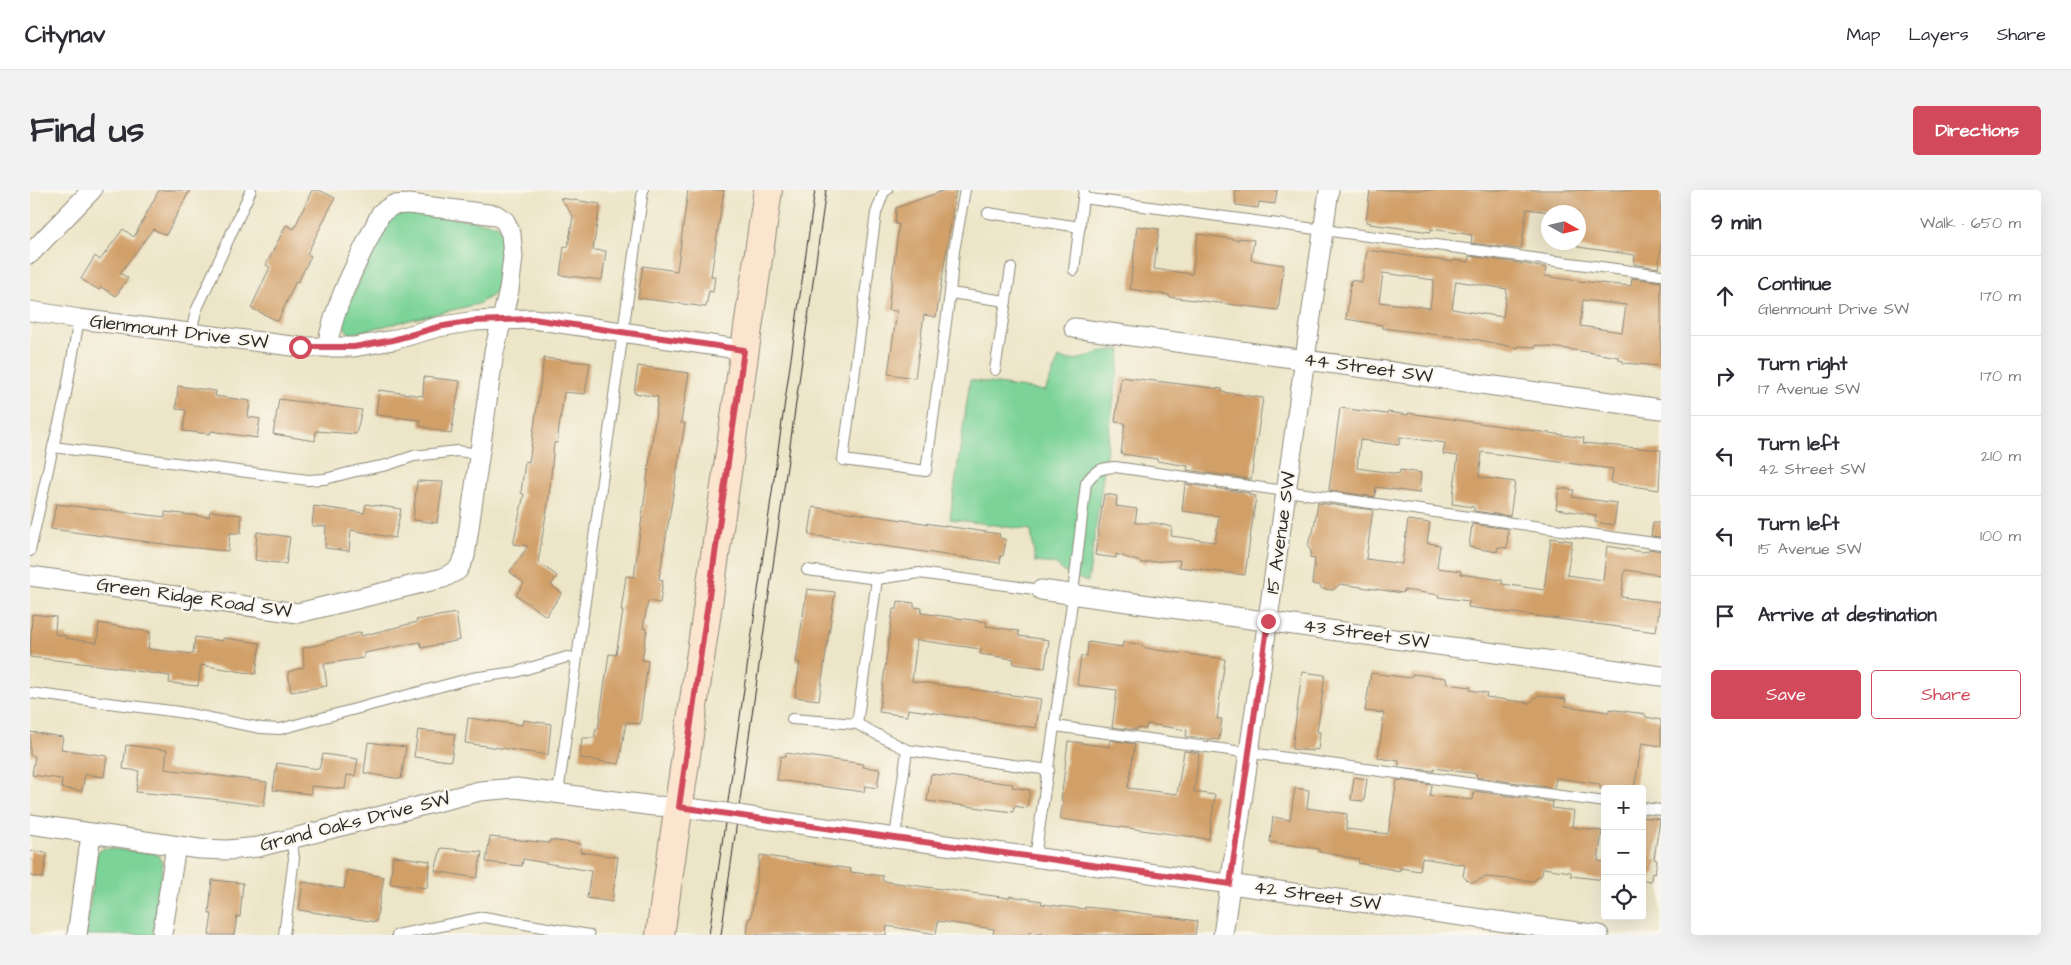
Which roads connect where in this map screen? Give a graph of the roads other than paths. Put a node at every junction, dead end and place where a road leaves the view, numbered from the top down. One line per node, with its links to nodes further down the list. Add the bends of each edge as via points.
1 (92, 190): 12 (street)
2 (252, 190): 23 (lane, via 196,311)
3 (643, 190): 22 (lane)
4 (768, 190): 25 (main road)
5 (887, 190): 16 (lane, via 876,213 844,460 926,471)
6 (965, 190): 16 (lane)
7 (1329, 190): 11 (street, 15 Avenue SW)
8 (1084, 194): 10 (lane); 11 (lane)
9 (988, 212): 10 (lane)
10 (1080, 227): 14 (lane)
11 (1324, 229): 15 (lane); 26 (street, 15 Avenue SW)
12 (30, 254)
13 (1011, 268): 17 (lane)
14 (1074, 270)
15 (1661, 275)
16 (950, 293): 17 (lane)
17 (1006, 301): 27 (lane)
18 (30, 311): 19 (street, Glenmount Drive SW)
19 (79, 319): 23 (street, Glenmount Drive SW); 29 (lane)
20 (502, 320): 22 (street, Glenmount Drive SW, via 533,319); 24 (street, Glenmount Drive SW, via 438,327 354,347); 24 (street, Green Ridge Road SW, via 510,290 513,257 506,221 496,215 409,204 393,205 381,214 338,304); 30 (street, Green Ridge Road SW, via 494,352)
21 (1074, 328): 26 (street, 44 Street SW)
22 (622, 332): 25 (street, Glenmount Drive SW); 40 (lane)
23 (191, 333): 24 (street, Glenmount Drive SW, via 300,347)
24 (327, 347)
25 (744, 350): 51 (main road)
26 (1305, 359): 28 (street, 44 Street SW); 31 (street, 15 Avenue SW)
27 (995, 370)
28 (1661, 408)
29 (53, 447): 30 (lane, via 308,480 387,465 414,456 456,451); 33 (lane)
30 (480, 454): 35 (street, Green Ridge Road SW, via 465,556 458,570 443,578 298,613)
31 (1286, 491): 32 (lane); 38 (lane, via 1115,467 1101,468 1092,473 1086,483); 39 (street, 15 Avenue SW)
32 (1661, 544)
33 (30, 551)
34 (807, 570): 36 (lane)
35 (30, 576)
36 (877, 579): 37 (lane, via 918,573); 44 (lane)
37 (1041, 590): 38 (street, 43 Street SW)
38 (1073, 594): 39 (street, 43 Street SW); 45 (lane)
39 (1268, 621): 41 (street, 43 Street SW); 47 (street, 15 Avenue SW)
40 (576, 658): 42 (lane, via 567,657 516,672 472,678 280,729); 49 (lane)
41 (1661, 676)
42 (30, 693)
43 (792, 719): 44 (lane)
44 (857, 724): 46 (lane)
45 (1055, 726): 47 (lane); 48 (lane)
46 (907, 750): 48 (lane); 56 (lane)
47 (1250, 753): 50 (lane); 60 (street, 15 Avenue SW)
48 (1049, 770): 59 (lane)
49 (558, 793): 51 (street, Grand Oaks Drive SW); 57 (street, Grand Oaks Drive SW, via 516,788 480,791)
50 (1601, 801)
51 (679, 807): 56 (street, 42 Street SW, bridge); 66 (main road)
52 (1646, 808): 53 (lane)
53 (1661, 810)
54 (30, 824): 55 (street, Grand Oaks Drive SW)
55 (92, 834): 58 (street, Grand Oaks Drive SW); 61 (street)
56 (895, 838): 59 (street, 42 Street SW)
57 (291, 839): 58 (street, Grand Oaks Drive SW, via 228,850); 63 (lane, via 294,858)
58 (176, 846): 62 (street)
59 (1035, 858): 60 (street, 42 Street SW)
60 (1230, 884): 67 (street, 15 Avenue SW); 68 (street, 42 Street SW)
61 (77, 935)
62 (162, 935)
63 (284, 935)
64 (397, 935): 65 (lane, via 484,917)
65 (589, 935)
66 (660, 935)
67 (1223, 935)
68 (1599, 935)

